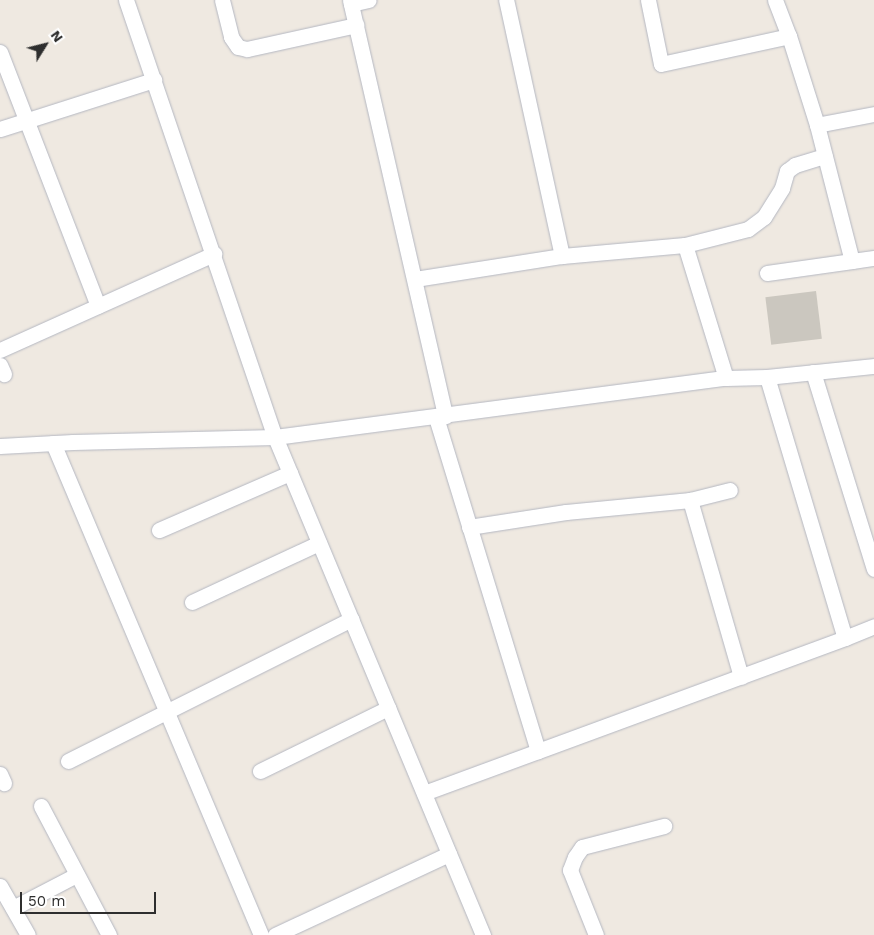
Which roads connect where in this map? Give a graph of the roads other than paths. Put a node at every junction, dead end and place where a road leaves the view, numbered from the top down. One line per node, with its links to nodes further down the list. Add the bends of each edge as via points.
1 (126, 0): 11 (street)
2 (222, 0): 8 (street, via 231,37 238,47 247,49)
3 (369, 0): 7 (street)
4 (506, 0): 19 (street)
5 (648, 0): 9 (street, via 661,64)
6 (775, 0): 9 (street)
7 (351, 2): 8 (street)
8 (356, 25): 23 (street)
9 (789, 36): 14 (street)
10 (0, 52): 13 (street)
11 (154, 80): 13 (street); 18 (street)
12 (874, 114): 14 (street)
13 (26, 119): 15 (street); 24 (street)
14 (817, 125): 16 (street)
15 (0, 129)
16 (825, 156): 17 (street, via 795,165 787,171 782,188 764,217 748,229); 21 (street)
17 (689, 244): 19 (street); 29 (street)
18 (214, 254): 24 (street); 31 (street)
19 (562, 256): 23 (street)
20 (874, 258): 21 (street)
21 (852, 261): 22 (street)
22 (767, 273)
23 (415, 279): 30 (street)
24 (98, 306): 25 (street)
25 (0, 350)
26 (874, 366): 27 (street)
27 (813, 372): 28 (street); 40 (street)
28 (767, 377): 29 (street); 44 (street)
29 (726, 378): 30 (street)
30 (441, 416): 31 (street); 37 (street)
31 (275, 437): 32 (street); 34 (street)
32 (53, 443): 33 (street); 47 (street)
33 (0, 446)
34 (290, 473): 38 (street); 39 (street)
35 (730, 490): 36 (street)
36 (690, 500): 37 (street, via 566,512); 45 (street)
37 (469, 527): 48 (street)
38 (159, 530)
39 (319, 544): 41 (street); 42 (street)
40 (874, 569)
41 (192, 602)
42 (351, 619): 46 (street); 47 (street)
43 (874, 626): 44 (street)
44 (844, 638): 45 (street)
45 (741, 677): 48 (street)
46 (388, 708): 50 (street); 51 (street)
47 (166, 712): 49 (street); 60 (street)
48 (538, 750): 51 (street)
49 (68, 761)
50 (260, 771)
51 (424, 792): 54 (street)
52 (41, 806): 55 (street)
53 (664, 826): 63 (street, via 582,847 575,857 570,870)
54 (449, 854): 61 (street); 62 (street)
55 (76, 876): 57 (street); 59 (street)
56 (0, 886): 57 (street)
57 (13, 908): 58 (street)
58 (28, 935)
59 (109, 935)
60 (260, 935)
61 (275, 935)
62 (483, 935)
63 (596, 935)

